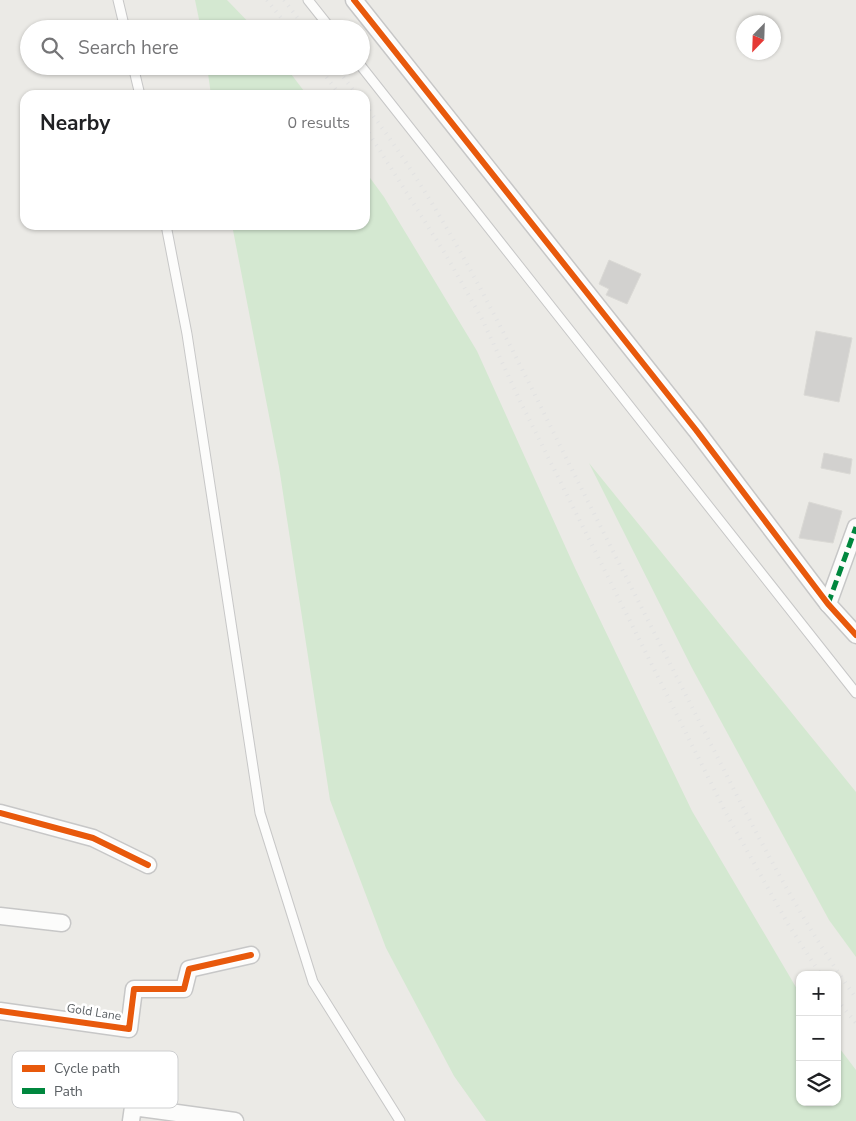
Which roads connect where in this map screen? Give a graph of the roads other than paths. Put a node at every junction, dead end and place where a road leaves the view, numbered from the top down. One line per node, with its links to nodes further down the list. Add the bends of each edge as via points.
1 (118, 0): 4 (lane)
2 (308, 0): 5 (lane)
3 (354, 0): 6 (street)
4 (123, 20)
5 (324, 20)
6 (370, 20)
7 (370, 20): 13 (street, via 696,430)
8 (135, 75): 10 (lane)
9 (368, 75): 15 (lane)
10 (139, 90)
11 (167, 230): 26 (lane, via 187,334 260,813 313,982)
12 (856, 527): 13 (street)
13 (828, 604): 14 (street)
14 (856, 635)
15 (856, 693)
16 (0, 813): 17 (street, via 93,838)
17 (148, 865)
18 (0, 916): 19 (street)
19 (62, 923)
20 (251, 955): 21 (street, Gold Lane, via 189,969 184,989 134,989 129,1029)
21 (0, 1011)
22 (133, 1108): 24 (street)
23 (140, 1108): 25 (street)
24 (131, 1121)
25 (235, 1121)
26 (400, 1121)

